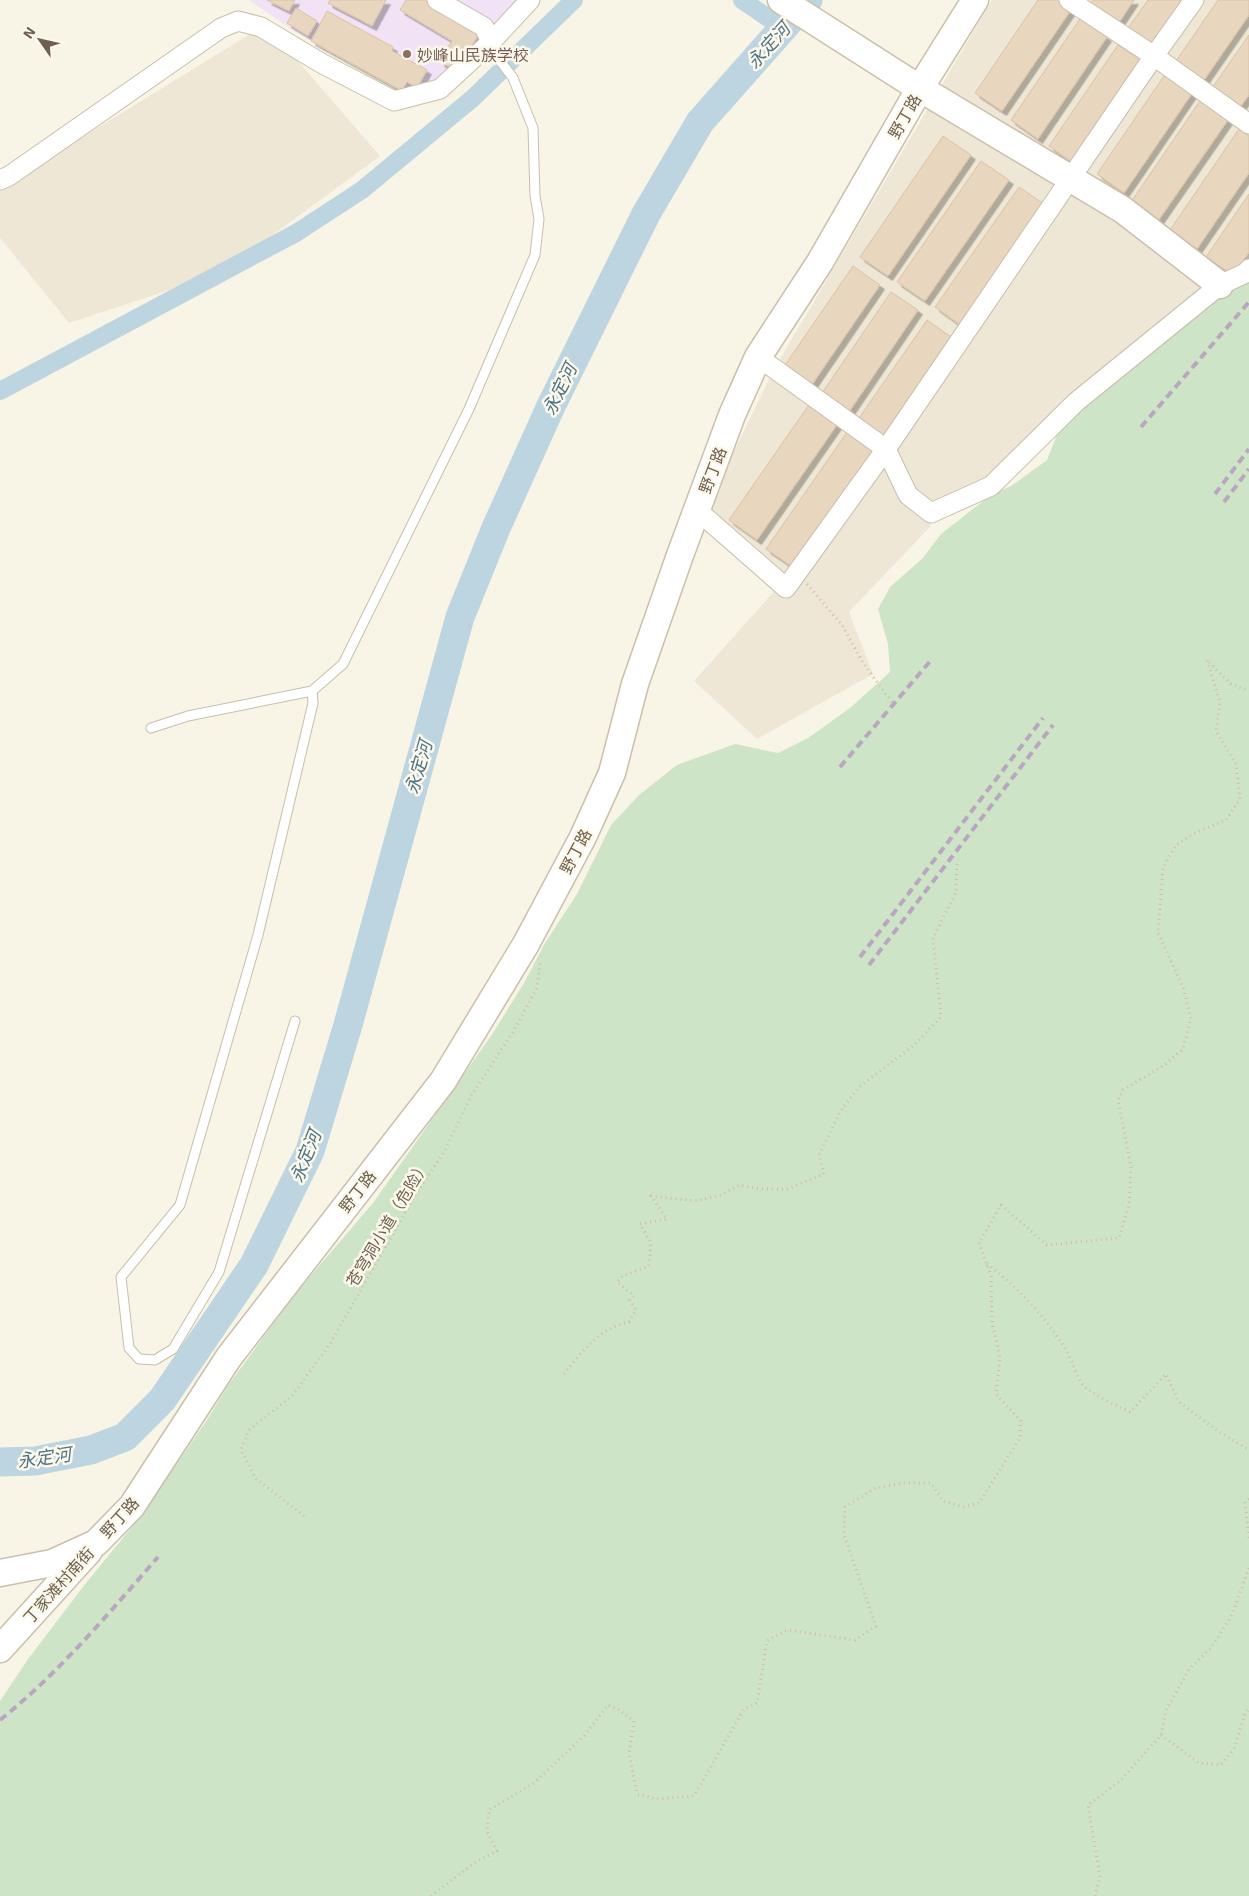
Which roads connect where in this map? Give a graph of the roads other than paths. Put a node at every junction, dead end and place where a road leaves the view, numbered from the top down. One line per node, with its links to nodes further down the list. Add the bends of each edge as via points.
1 (437, 0): 7 (street, via 484,27)
2 (530, 0): 7 (street)
3 (781, 0): 9 (main road)
4 (975, 0): 9 (main road, 野丁路)
5 (1069, 0): 8 (street)
6 (1194, 0): 8 (street)
7 (495, 50): 12 (street, via 440,89 394,101 321,64 261,27 238,21 222,28); 18 (lane, via 513,78 534,128 535,196 539,219 535,254 469,409 343,664)
8 (1154, 56): 10 (street); 11 (street)
9 (916, 86): 11 (main road); 15 (main road, 野丁路, via 820,262)
10 (1249, 124)
11 (1070, 178): 14 (main road, via 1122,210); 16 (street)
12 (0, 180)
13 (1249, 269): 14 (street, via 1246,274)
14 (1220, 285): 16 (street, via 1076,402 991,486 931,513 908,495)
15 (758, 357): 16 (street); 17 (main road, 野丁路)
16 (886, 449): 17 (street, via 786,588)
17 (697, 510): 21 (main road, 野丁路, via 636,684 612,773 583,837 526,944 443,1081 229,1357 132,1506)
18 (312, 691): 19 (lane, via 188,716); 20 (lane, via 312,703 258,935 180,1205 121,1277 129,1348 139,1359 155,1360 173,1349 219,1272)
19 (151, 728)
20 (294, 1021)
21 (96, 1543): 22 (main road, 野丁路, via 52,1563); 23 (main road, 丁家滩村南街)
22 (0, 1573)
23 (0, 1650)

